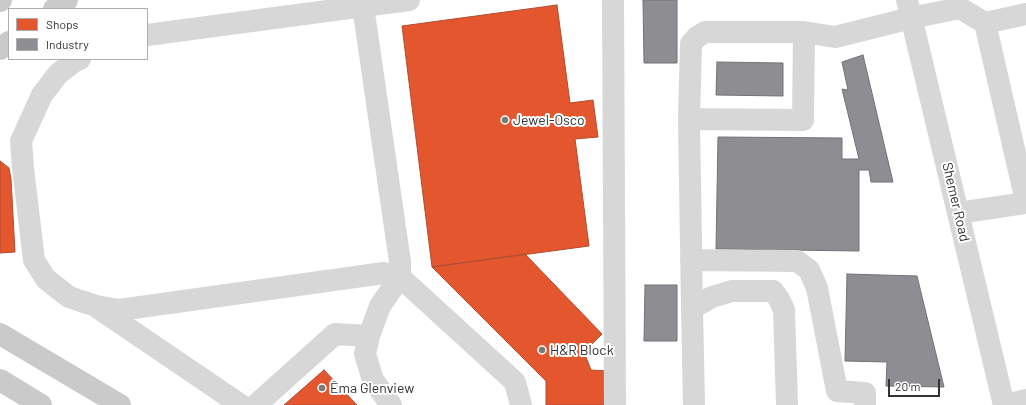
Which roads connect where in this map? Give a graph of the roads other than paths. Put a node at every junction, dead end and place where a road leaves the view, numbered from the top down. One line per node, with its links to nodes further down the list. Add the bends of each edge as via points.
1 (67, 0): 6 (main road)
2 (409, 0): 5 (street)
3 (613, 0): 32 (street)
4 (962, 4): 7 (street); 9 (street)
5 (363, 6): 11 (street); 19 (street, via 400,262)
6 (55, 8)
7 (909, 9): 10 (street, via 835,37); 17 (street, Shemer Road)
8 (1026, 14): 9 (street)
9 (985, 23): 16 (street)
10 (804, 32): 15 (street, via 705,32 697,37 691,44); 15 (street, via 803,120)
11 (148, 35)
12 (8, 43): 13 (main road)
13 (0, 49)
14 (78, 60): 20 (street, via 58,74 42,95 21,141 34,260 46,279 70,297)
15 (689, 119): 18 (street)
16 (1026, 202): 17 (street)
17 (958, 213): 36 (street, Shemer Road)
18 (691, 260): 21 (street); 35 (street, via 797,261 809,270 817,288 836,391 865,393)
19 (400, 277): 20 (street, via 384,273 119,310); 23 (street, via 380,306); 31 (street, via 515,382)
20 (96, 306): 28 (street)
21 (692, 308): 33 (street); 34 (street, via 712,297 732,291 773,291 784,310)
22 (0, 334): 27 (main road)
23 (369, 336): 29 (street, via 335,334); 30 (street, via 365,354 373,380)
24 (0, 380): 26 (main road)
25 (1026, 400): 36 (street)
26 (41, 405)
27 (120, 405)
28 (241, 405)
29 (256, 405)
30 (391, 405)
31 (521, 405)
32 (615, 405)
33 (694, 405)
34 (787, 405)
35 (865, 405)
36 (1005, 405)

